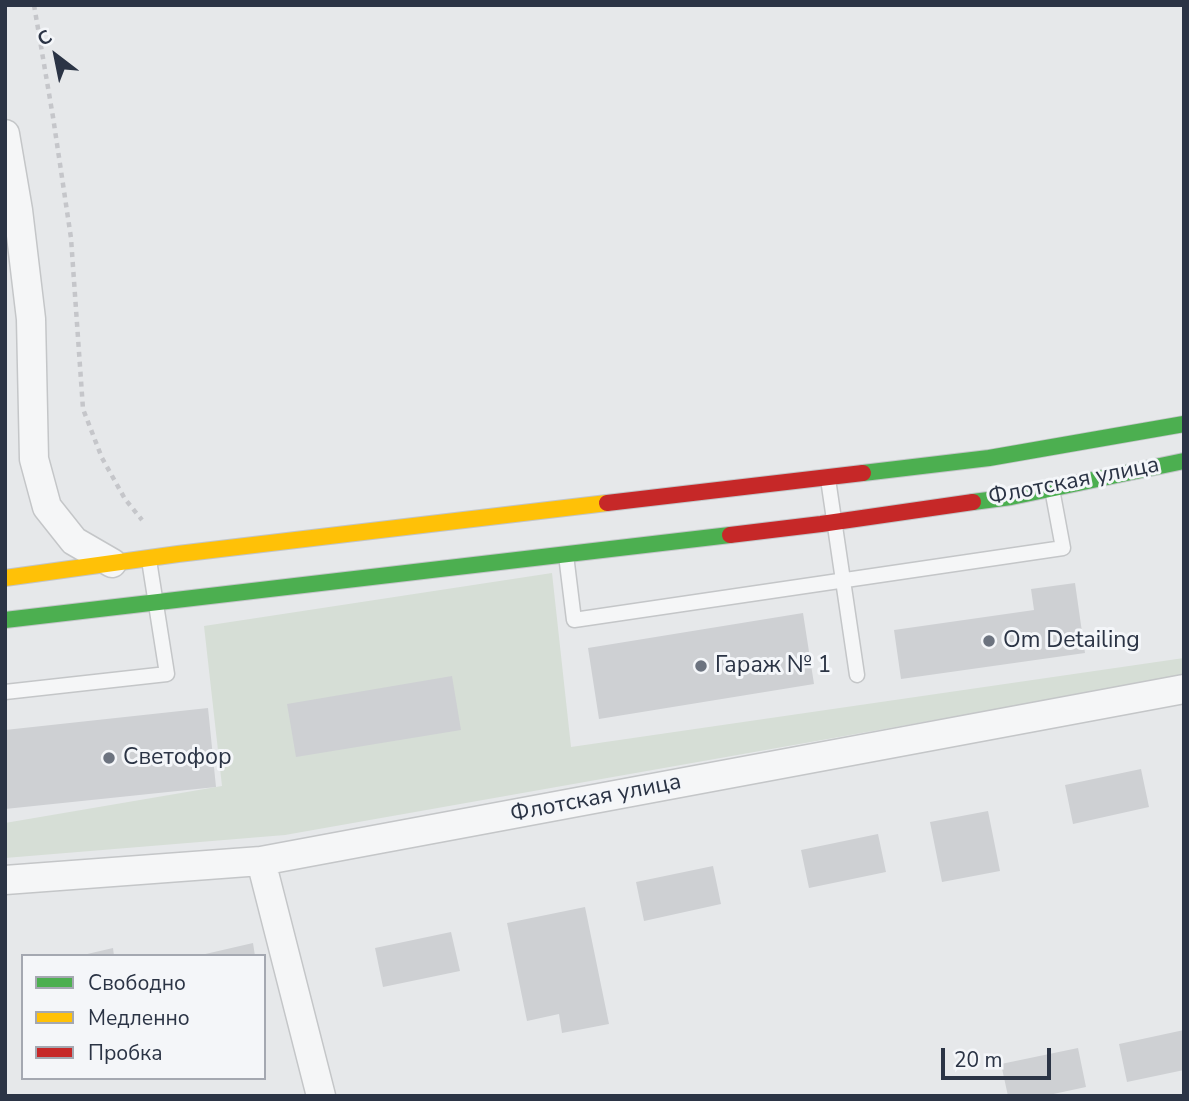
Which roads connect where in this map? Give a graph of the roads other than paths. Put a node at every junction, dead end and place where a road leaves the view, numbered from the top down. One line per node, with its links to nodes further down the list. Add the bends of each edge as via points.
1 (5, 134): 9 (street, via 31,319 34,459 47,507 74,541)
2 (1184, 424): 4 (main road, Флотская улица, via 989,458)
3 (1184, 461): 5 (main road, Флотская улица)
4 (828, 478): 6 (lane); 8 (main road, Флотская улица)
5 (1052, 488): 6 (main road, Флотская улица); 11 (lane, via 1063,548)
6 (834, 522): 7 (main road, Флотская улица); 11 (lane)
7 (565, 554): 11 (lane, via 574,620); 12 (main road, Флотская улица)
8 (149, 558): 9 (main road, Флотская улица); 12 (lane)
9 (112, 564): 10 (main road, Флотская улица)
10 (5, 578)
11 (843, 580): 14 (lane)
12 (156, 603): 13 (main road, Флотская улица); 16 (lane, via 167,674)
13 (5, 620)
14 (857, 675)
15 (1184, 689): 17 (street, Флотская улица)
16 (5, 692)
17 (261, 861): 18 (street, Флотская улица); 19 (street)
18 (5, 880)
19 (321, 1096)

